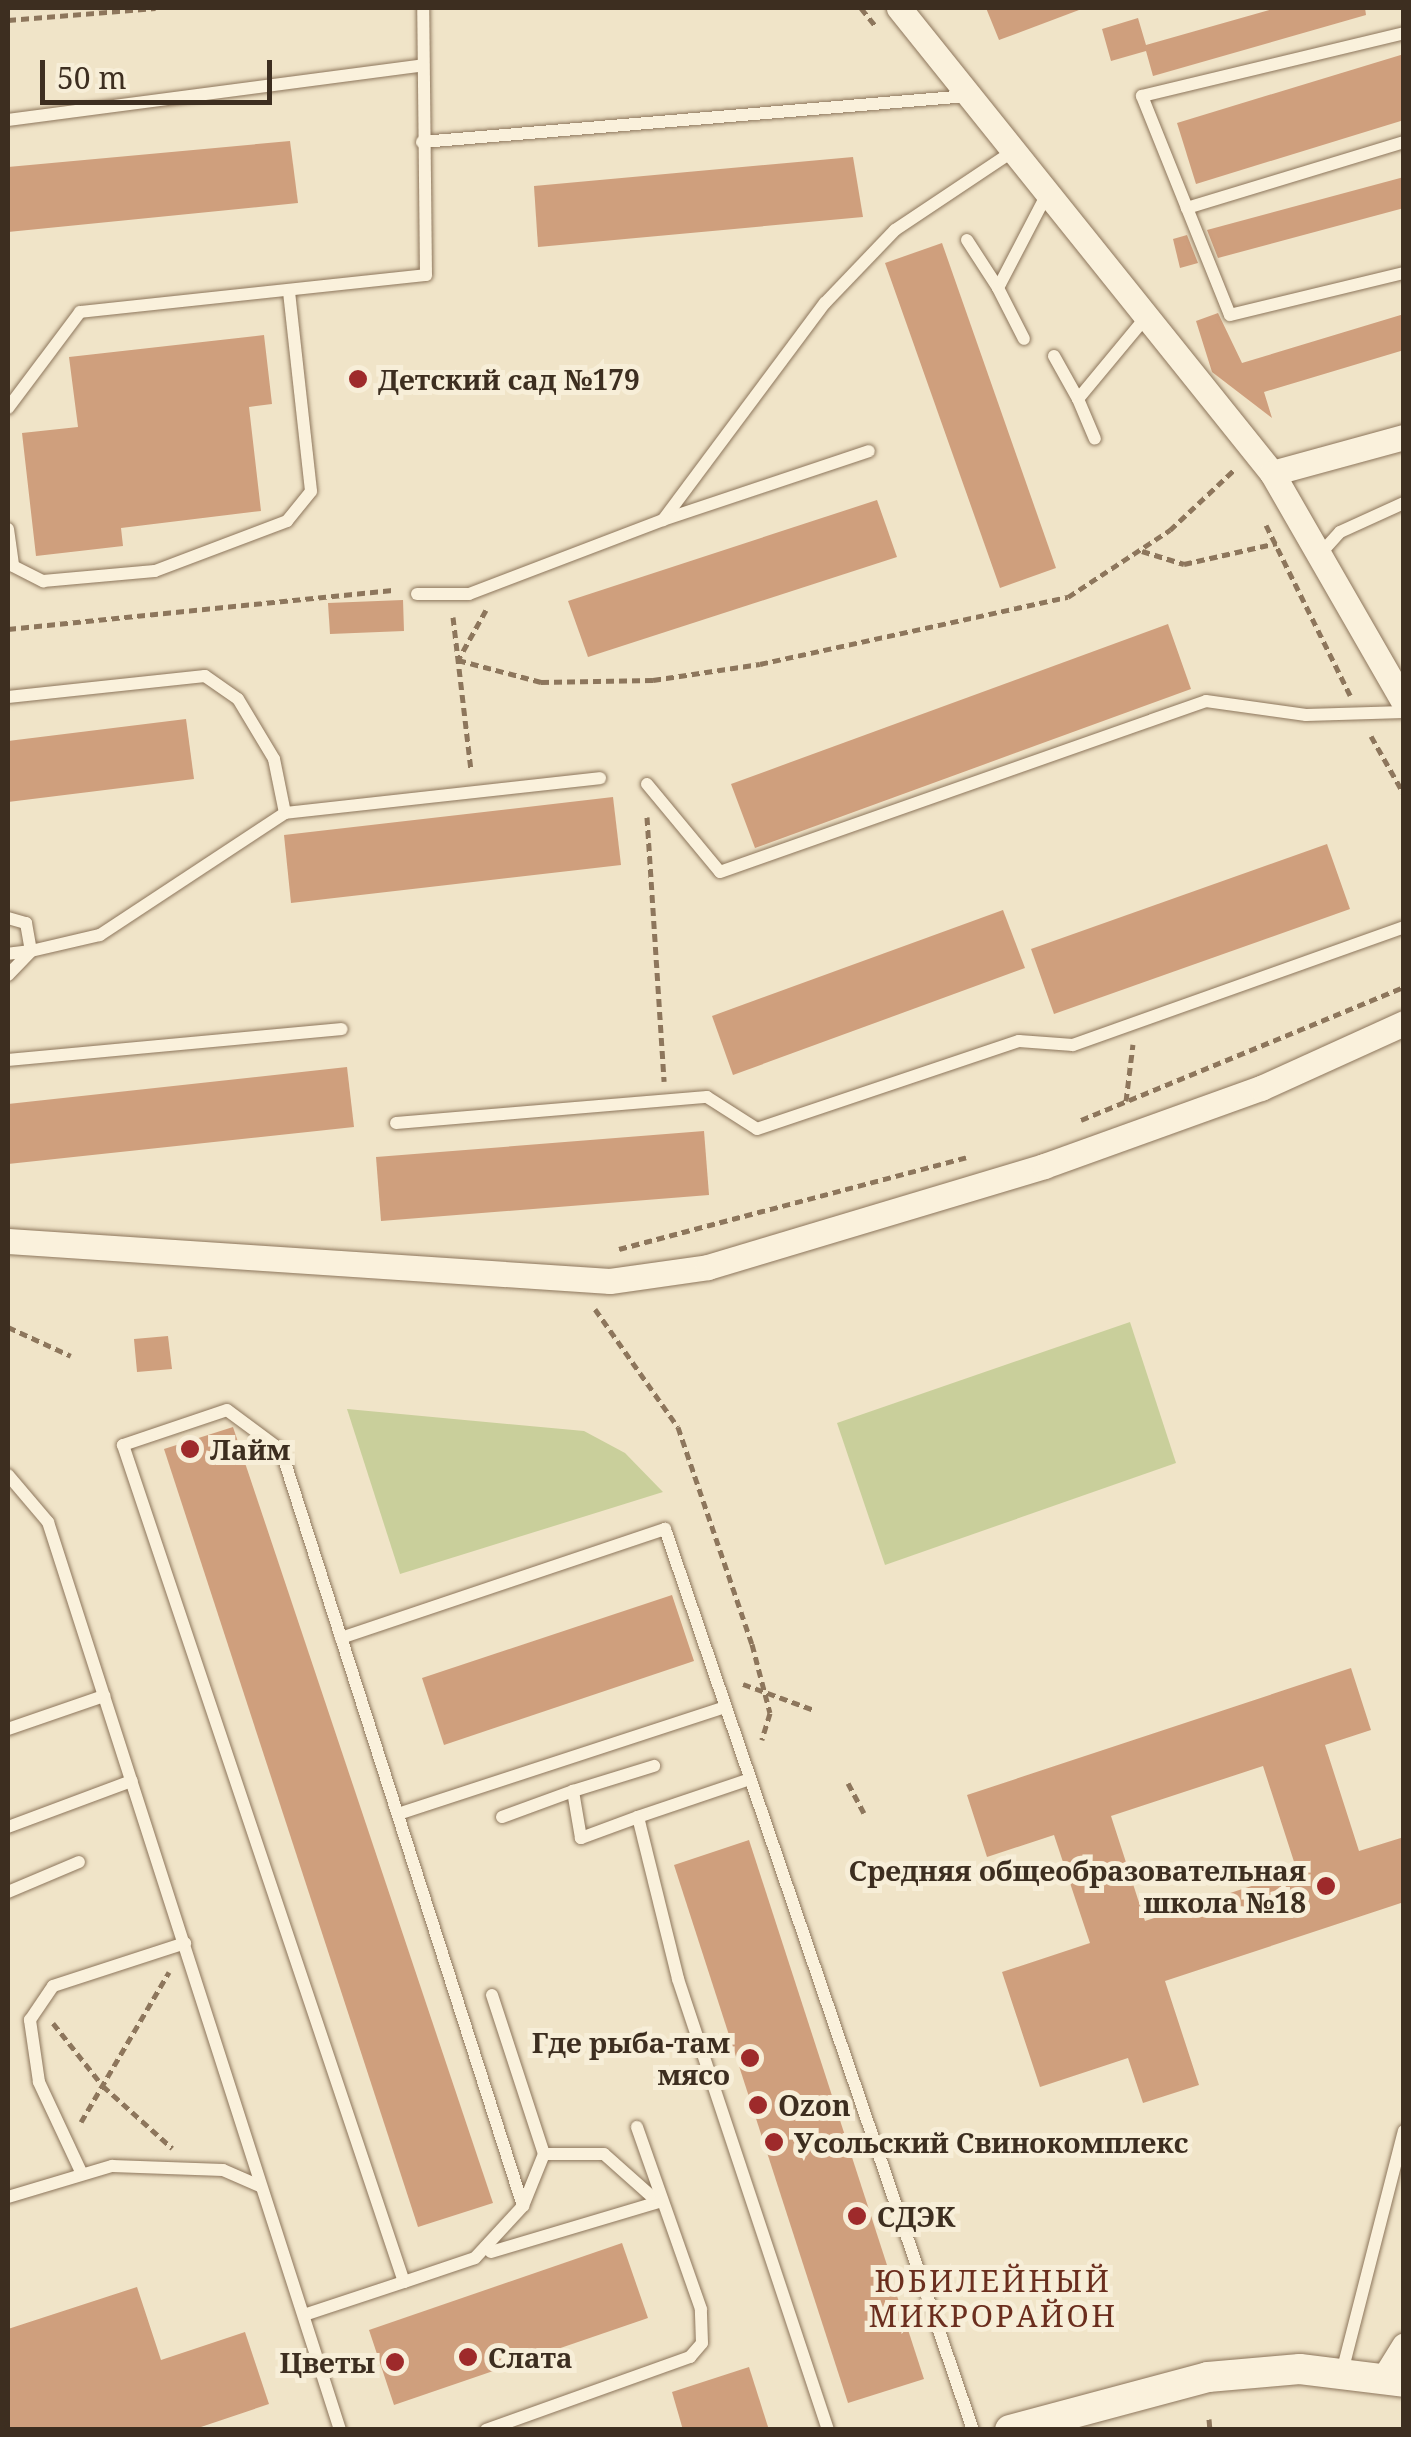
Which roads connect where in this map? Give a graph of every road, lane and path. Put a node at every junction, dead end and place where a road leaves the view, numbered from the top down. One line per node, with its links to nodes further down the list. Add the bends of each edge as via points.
1 (156, 8): 5 (path)
2 (423, 8): 8 (lane)
3 (860, 8): 7 (path)
4 (899, 8): 9 (street)
5 (8, 20)
6 (1404, 33): 15 (lane, via 1142,96)
7 (885, 38)
8 (418, 66): 10 (lane); 11 (lane)
9 (971, 95): 11 (lane); 13 (street)
10 (8, 120)
11 (422, 142): 19 (lane, via 426,275)
12 (1404, 142): 15 (lane)
13 (1015, 150): 14 (street); 34 (lane, via 895,230 836,291)
14 (1048, 192): 18 (lane); 20 (street)
15 (1187, 208): 17 (lane, via 1230,315)
16 (967, 240): 18 (lane)
17 (1404, 272)
18 (998, 288): 21 (lane)
19 (289, 291): 24 (lane, via 80,312); 35 (lane, via 310,491 287,520 155,571 43,581 13,566)
20 (1147, 316): 23 (lane); 29 (street)
21 (1024, 339)
22 (1054, 356): 23 (lane)
23 (1078, 399): 26 (lane)
24 (8, 408)
25 (1404, 437): 29 (street)
26 (1096, 439)
27 (870, 451): 34 (lane)
28 (1222, 456): 30 (path)
29 (1265, 464): 30 (path); 36 (street)
30 (1234, 470): 31 (path); 38 (path)
31 (1241, 480)
32 (1404, 504): 36 (lane)
33 (1260, 513): 37 (path)
34 (663, 520): 39 (lane)
35 (8, 529)
36 (1314, 542): 37 (path); 45 (street)
37 (1275, 543): 38 (path, via 1184,564); 47 (path)
38 (1141, 551): 43 (path, via 1068,597 760,664 558,682)
39 (504, 581): 40 (lane, via 469,594); 43 (path)
40 (418, 594): 41 (path, via 276,596)
41 (8, 629)
42 (455, 641): 43 (path)
43 (458, 660): 48 (path)
44 (8, 697): 52 (lane, via 205,676 238,699 274,760)
45 (1404, 703)
46 (1404, 712): 47 (lane)
47 (1358, 713): 50 (lane, via 1206,701 720,872); 51 (path)
48 (472, 770)
49 (600, 778): 52 (lane)
50 (647, 784): 63 (path)
51 (1404, 794)
52 (285, 814): 55 (lane, via 100,935)
53 (8, 918): 55 (lane, via 26,923)
54 (1404, 926): 59 (lane)
55 (32, 951): 56 (lane); 57 (lane)
56 (8, 954)
57 (8, 975)
58 (1404, 986): 64 (path)
59 (1138, 1022): 63 (lane, via 1073,1045 1018,1041 757,1128 707,1097); 64 (path)
60 (1404, 1023): 70 (street, via 1262,1088 1026,1172 708,1266)
61 (342, 1030): 62 (lane)
62 (8, 1060)
63 (664, 1101): 65 (lane)
64 (1126, 1101): 66 (path)
65 (396, 1123)
66 (1071, 1124)
67 (984, 1152): 69 (path)
68 (8, 1241): 70 (street)
69 (609, 1252)
70 (583, 1279): 76 (path, via 678,1426)
71 (8, 1327): 72 (path)
72 (71, 1356)
73 (8, 1474): 77 (lane, via 48,1522)
74 (341, 1638): 75 (lane, via 665,1529); 87 (lane); 108 (lane, via 281,1450 227,1410 123,1445)
75 (716, 1677): 76 (path); 78 (lane)
76 (764, 1690): 79 (path); 82 (path, via 770,1713)
77 (104, 1696): 80 (lane); 83 (lane)
78 (725, 1707): 82 (lane); 87 (lane)
79 (814, 1710)
80 (8, 1729)
81 (654, 1766): 85 (lane)
82 (750, 1779): 89 (lane); 117 (lane)
83 (132, 1782): 90 (lane); 93 (lane)
84 (848, 1783): 86 (path)
85 (573, 1791): 88 (lane); 89 (lane, via 580,1838)
86 (864, 1812)
87 (398, 1814): 106 (lane)
88 (502, 1816)
89 (638, 1817): 116 (lane, via 667,1944)
90 (8, 1827)
91 (79, 1862): 92 (lane)
92 (8, 1892)
93 (184, 1943): 95 (lane, via 53,1986); 96 (path); 103 (lane)
94 (492, 1995): 100 (lane)
95 (38, 2008): 96 (path); 99 (lane, via 30,2020 39,2082)
96 (103, 2086): 99 (path); 101 (path, via 155,2124)
97 (637, 2127): 105 (lane)
98 (1404, 2130): 111 (lane)
99 (66, 2148): 102 (lane)
100 (544, 2154): 105 (lane, via 604,2154); 106 (lane)
101 (184, 2166): 102 (lane); 103 (lane)
102 (82, 2174): 104 (lane)
103 (260, 2186): 109 (lane)
104 (8, 2197)
105 (659, 2202): 107 (lane); 115 (lane, via 701,2309 702,2343 690,2356)
106 (523, 2206): 107 (lane)
107 (474, 2258): 108 (lane)
108 (404, 2282): 109 (lane)
109 (304, 2315): 114 (lane)
110 (1404, 2345): 112 (street)
111 (1342, 2372): 112 (street); 118 (street, via 1208,2377)
112 (1394, 2379)
113 (1209, 2419): 119 (path)
114 (340, 2430)
115 (486, 2430)
116 (828, 2430)
117 (973, 2430)
118 (1010, 2430)
119 (1210, 2430)

